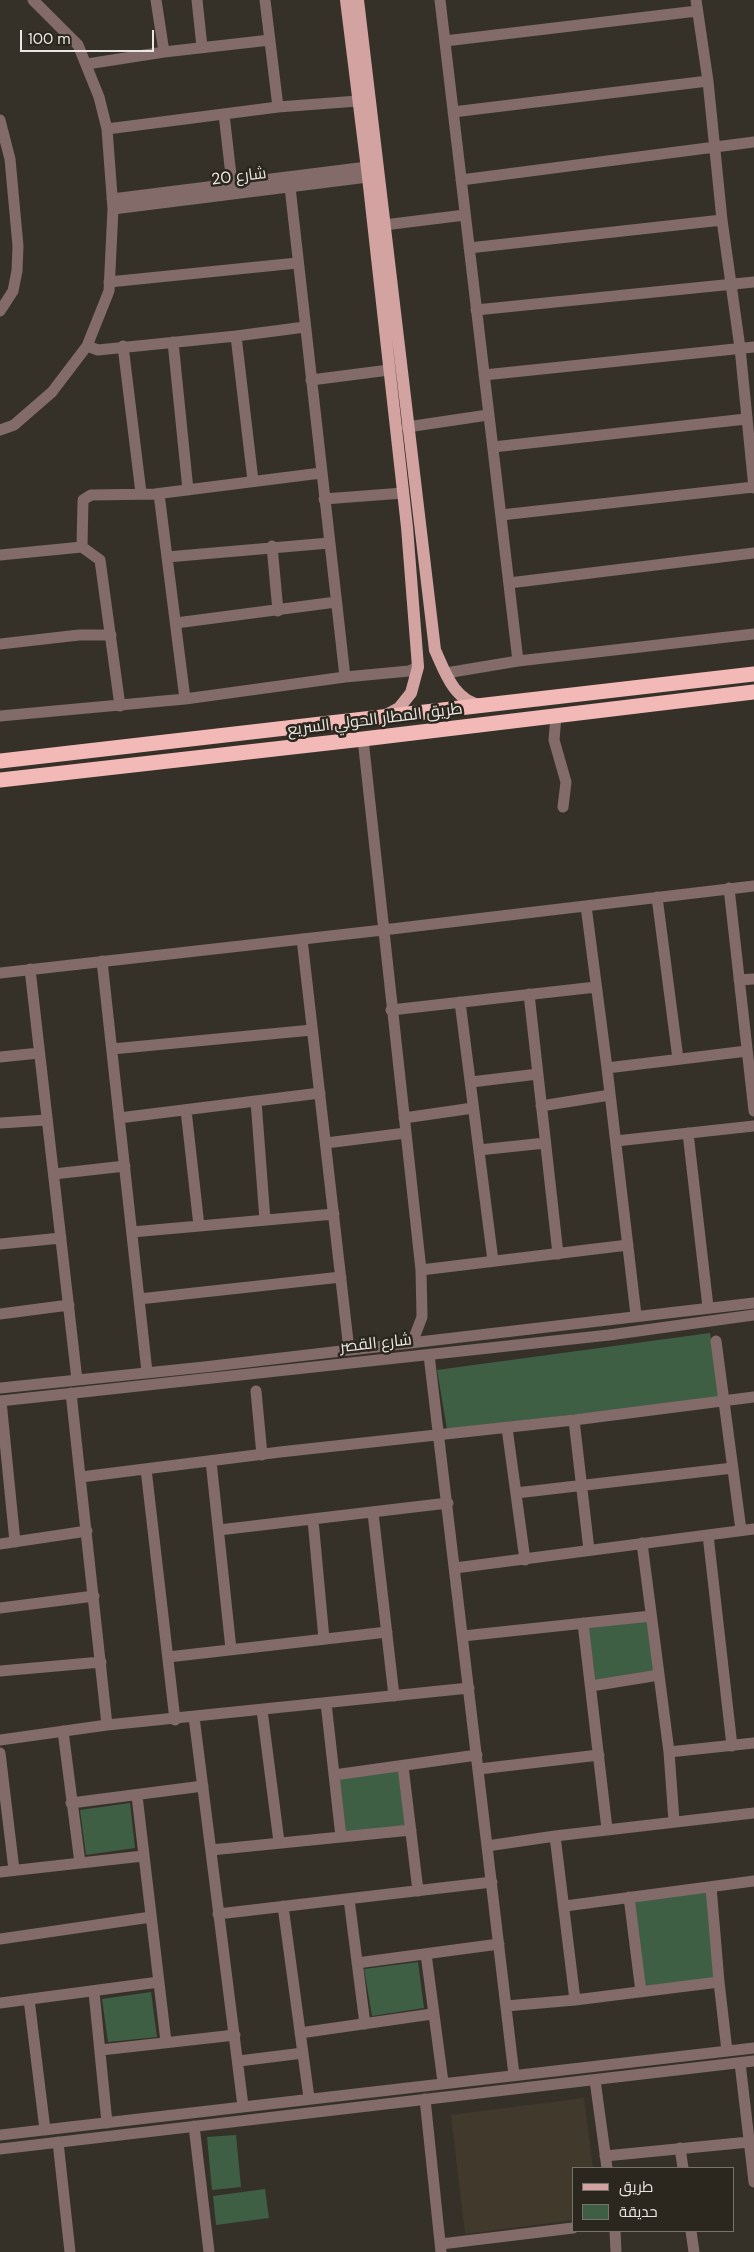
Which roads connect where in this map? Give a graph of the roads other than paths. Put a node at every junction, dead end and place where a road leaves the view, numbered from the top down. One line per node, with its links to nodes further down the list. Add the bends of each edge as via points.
1 (34, 0): 13 (street, via 78,45)
2 (156, 0): 12 (street)
3 (196, 0): 11 (street)
4 (265, 0): 9 (street)
5 (346, 0): 15 (main road)
6 (358, 0): 32 (main road)
7 (440, 0): 10 (street)
8 (696, 5): 10 (street); 14 (street)
9 (270, 40): 11 (street); 16 (street)
10 (445, 41): 17 (street)
11 (202, 47): 12 (street)
12 (164, 52): 13 (street)
13 (86, 64): 20 (street)
14 (708, 81): 17 (street); 22 (street)
15 (358, 100): 16 (street); 23 (main road)
16 (278, 107): 18 (street)
17 (453, 112): 24 (street)
18 (224, 114): 20 (street); 25 (street)
19 (0, 120): 27 (street, via 10,159)
20 (107, 129): 29 (street)
21 (754, 142): 22 (street)
22 (714, 146): 24 (street); 31 (street)
23 (367, 172): 25 (street, شارع 20); 26 (street, شارع 20); 47 (main road)
24 (461, 180): 30 (street)
25 (232, 184): 29 (street, شارع 20)
26 (290, 187): 29 (street, شارع 20); 34 (street)
27 (12, 196): 28 (street); 39 (street, via 18,246 17,271 13,291)
28 (0, 197)
29 (113, 204): 35 (street)
30 (465, 215): 32 (street); 33 (street)
31 (722, 220): 33 (street); 37 (street)
32 (384, 225): 52 (main road)
33 (469, 248): 38 (street)
34 (297, 263): 35 (street); 40 (street)
35 (109, 282): 43 (street, via 109,291)
36 (754, 282): 37 (street)
37 (731, 286): 38 (street); 46 (street)
38 (476, 310): 48 (street)
39 (0, 311)
40 (305, 327): 41 (street); 49 (street)
41 (236, 336): 42 (street); 56 (street)
42 (172, 342): 44 (street); 58 (street)
43 (87, 346): 44 (street, via 98,350); 53 (street, via 52,392 14,425)
44 (123, 346): 59 (street)
45 (754, 347): 46 (street)
46 (740, 348): 48 (street); 51 (street)
47 (389, 370): 49 (street); 60 (main road)
48 (484, 375): 50 (street)
49 (311, 380): 55 (street)
50 (488, 415): 52 (street); 54 (street)
51 (746, 419): 54 (street); 57 (street)
52 (407, 427): 63 (main road)
53 (0, 430)
54 (493, 448): 64 (street)
55 (321, 473): 56 (street); 62 (street)
56 (253, 481): 58 (street)
57 (754, 487): 64 (street)
58 (188, 490): 61 (street)
59 (141, 493): 61 (street); 67 (street, via 90,495 83,500)
60 (403, 493): 62 (street); 63 (main road)
61 (159, 494): 70 (street)
62 (324, 499): 65 (street)
63 (411, 513): 79 (main road); 80 (main road, via 435,650)
64 (501, 514): 71 (street)
65 (329, 543): 66 (street); 72 (street)
66 (272, 546): 70 (street); 73 (street)
67 (82, 547): 69 (street); 76 (street, via 100,560)
68 (754, 553): 71 (street)
69 (0, 555)
70 (167, 557): 74 (street)
71 (509, 584): 78 (street)
72 (336, 602): 73 (street); 82 (street)
73 (278, 611): 74 (street)
74 (176, 624): 84 (street)
75 (754, 634): 78 (street)
76 (112, 635): 77 (street, via 79,635); 85 (street)
77 (0, 644)
78 (518, 661): 80 (street)
79 (418, 667): 82 (street, via 409,671); 89 (main road, via 411,693 399,708)
80 (446, 674): 86 (main road, via 460,696)
81 (754, 674): 86 (highway, طريق المطار الحولي السريع)
82 (345, 678): 84 (street)
83 (754, 692): 88 (highway, طريق المطار الحولي السريع)
84 (185, 699): 85 (street)
85 (120, 706): 87 (street)
86 (485, 706): 89 (highway, طريق المطار الحولي السريع)
87 (0, 716)
88 (556, 716): 90 (highway, طريق المطار الحولي السريع); 93 (street, via 554,740 566,782)
89 (381, 717): 91 (highway, طريق المطار الحولي السريع)
90 (363, 739): 92 (highway, طريق المطار الحولي السريع); 98 (street)
91 (0, 761)
92 (0, 780)
93 (563, 807)
94 (754, 886): 95 (street)
95 (729, 888): 96 (street); 104 (street)
96 (657, 897): 97 (street); 114 (street)
97 (586, 906): 98 (street); 105 (street)
98 (383, 930): 99 (street); 108 (street)
99 (302, 939): 100 (street); 109 (street)
100 (102, 962): 101 (street); 110 (street)
101 (30, 969): 102 (street); 112 (street)
102 (0, 973)
103 (754, 979): 104 (street)
104 (739, 980): 111 (street)
105 (596, 987): 106 (street); 115 (street)
106 (529, 994): 107 (street); 116 (street)
107 (460, 1002): 108 (street); 117 (street)
108 (392, 1010): 127 (street)
109 (312, 1030): 110 (street); 119 (street)
110 (112, 1049): 126 (street)
111 (747, 1051): 114 (street); 118 (street)
112 (39, 1053): 113 (street); 128 (street)
113 (0, 1057)
114 (678, 1059): 115 (street)
115 (607, 1068): 120 (street)
116 (538, 1074): 117 (street); 122 (street)
117 (471, 1082): 123 (street)
118 (752, 1084): 125 (street)
119 (320, 1093): 121 (street); 134 (street)
120 (610, 1095): 122 (street); 133 (street)
121 (256, 1101): 124 (street); 140 (street)
122 (541, 1106): 135 (street)
123 (473, 1108): 127 (street); 136 (street)
124 (186, 1110): 126 (street); 141 (street)
125 (754, 1111)
126 (119, 1118): 137 (street)
127 (404, 1118): 131 (street)
128 (47, 1120): 129 (street); 138 (street)
129 (0, 1123)
130 (754, 1126): 132 (street)
131 (406, 1132): 134 (street); 148 (street)
132 (688, 1133): 133 (street); 153 (street)
133 (616, 1141): 145 (street)
134 (326, 1143): 139 (street)
135 (546, 1143): 136 (street); 146 (street)
136 (479, 1150): 147 (street)
137 (125, 1166): 138 (street); 142 (street)
138 (54, 1174): 143 (street)
139 (334, 1214): 140 (street); 149 (street)
140 (265, 1220): 141 (street)
141 (200, 1226): 142 (street)
142 (132, 1232): 150 (street)
143 (61, 1238): 144 (street); 152 (street)
144 (0, 1244)
145 (628, 1245): 146 (street); 156 (street)
146 (558, 1254): 147 (street)
147 (494, 1261): 148 (street)
148 (421, 1270): 162 (street, via 422,1318)
149 (341, 1277): 150 (street); 163 (street)
150 (139, 1299): 166 (street)
151 (754, 1302): 153 (street)
152 (69, 1305): 154 (street); 168 (street)
153 (708, 1307): 156 (street)
154 (0, 1314)
155 (754, 1314): 159 (street, شارع القصر)
156 (636, 1315): 157 (street)
157 (616, 1318): 158 (street); 159 (street, via 613,1325)
158 (597, 1320): 160 (street, via 601,1327); 162 (street)
159 (617, 1334): 160 (street, شارع القصر)
160 (598, 1336): 164 (street, شارع القصر)
161 (716, 1341): 174 (street)
162 (412, 1343): 163 (street)
163 (349, 1350): 165 (street)
164 (429, 1355): 165 (street, شارع القصر); 177 (street)
165 (222, 1371): 167 (street, شارع القصر)
166 (147, 1372): 167 (street); 168 (street)
167 (185, 1374): 171 (street, شارع القصر)
168 (78, 1380): 169 (street)
169 (0, 1388)
170 (256, 1391): 178 (street)
171 (71, 1393): 173 (street, شارع القصر); 182 (street)
172 (754, 1398): 174 (street)
173 (0, 1401): 184 (street)
174 (724, 1401): 175 (street); 180 (street)
175 (574, 1420): 176 (street); 183 (street)
176 (507, 1428): 177 (street); 185 (street)
177 (440, 1435): 178 (street); 186 (street)
178 (262, 1454): 179 (street)
179 (210, 1461): 181 (street); 190 (street)
180 (733, 1468): 183 (street); 191 (street)
181 (146, 1469): 182 (street); 208 (street)
182 (82, 1477): 192 (street)
183 (581, 1485): 185 (street); 197 (street)
184 (5, 1488): 194 (street)
185 (516, 1493): 198 (street)
186 (448, 1503): 187 (street); 199 (street)
187 (373, 1513): 188 (street); 204 (street)
188 (313, 1520): 190 (street); 206 (street)
189 (754, 1529): 191 (street)
190 (219, 1530): 207 (street)
191 (741, 1530): 193 (street)
192 (87, 1531): 194 (street); 200 (street)
193 (708, 1535): 195 (street); 223 (street)
194 (15, 1542): 196 (street)
195 (642, 1543): 197 (street); 202 (street)
196 (0, 1544)
197 (589, 1550): 198 (street)
198 (525, 1560): 199 (street)
199 (455, 1568): 205 (street)
200 (94, 1596): 201 (street); 209 (street)
201 (0, 1608)
202 (652, 1616): 203 (street); 211 (street)
203 (583, 1623): 205 (street); 212 (street)
204 (387, 1632): 206 (street); 214 (street)
205 (463, 1636): 213 (street)
206 (324, 1639): 207 (street)
207 (230, 1650): 208 (street)
208 (168, 1657): 218 (street)
209 (101, 1662): 210 (street); 219 (street)
210 (0, 1672)
211 (659, 1675): 212 (street); 224 (street)
212 (591, 1686): 227 (street)
213 (469, 1688): 214 (street); 226 (street)
214 (394, 1696): 215 (street)
215 (326, 1703): 216 (street); 230 (street)
216 (262, 1710): 217 (street); 240 (street)
217 (194, 1717): 218 (street); 231 (street)
218 (175, 1720): 219 (street)
219 (107, 1725): 220 (street)
220 (63, 1731): 221 (street); 233 (street)
221 (0, 1740)
222 (754, 1743): 223 (street)
223 (732, 1746): 224 (street)
224 (669, 1752): 235 (street)
225 (0, 1753): 245 (street)
226 (477, 1755): 228 (street); 229 (street)
227 (599, 1755): 229 (street); 236 (street)
228 (403, 1766): 230 (street); 237 (street)
229 (478, 1769): 241 (street)
230 (334, 1775): 239 (street)
231 (203, 1786): 232 (street); 242 (street)
232 (137, 1796): 233 (street); 243 (street)
233 (72, 1803): 244 (street)
234 (754, 1812): 235 (street)
235 (674, 1822): 236 (street)
236 (607, 1829): 238 (street)
237 (411, 1830): 239 (street); 250 (street)
238 (555, 1836): 241 (street); 254 (street)
239 (341, 1837): 240 (street)
240 (279, 1842): 242 (street)
241 (487, 1846): 248 (street)
242 (211, 1850): 255 (street)
243 (143, 1856): 244 (street); 256 (street)
244 (80, 1863): 245 (street)
245 (14, 1870): 246 (street)
246 (0, 1872)
247 (754, 1881): 249 (street)
248 (492, 1882): 250 (street); 258 (street)
249 (711, 1887): 251 (street); 262 (street)
250 (418, 1891): 252 (street)
251 (629, 1897): 254 (street); 264 (street)
252 (349, 1898): 253 (street); 260 (street)
253 (284, 1906): 255 (street); 271 (street)
254 (565, 1906): 266 (street)
255 (218, 1914): 272 (street)
256 (151, 1917): 257 (street); 261 (street)
257 (0, 1939)
258 (499, 1944): 259 (street); 268 (street)
259 (426, 1954): 260 (street); 269 (street)
260 (357, 1963): 270 (street)
261 (159, 1982): 263 (street); 273 (street)
262 (719, 1982): 264 (street); 276 (street)
263 (94, 1992): 265 (street); 275 (street)
264 (641, 1992): 266 (street)
265 (29, 2000): 267 (street); 296 (street)
266 (575, 2000): 268 (street)
267 (0, 2004)
268 (506, 2006): 284 (street)
269 (432, 2014): 270 (street); 287 (street)
270 (365, 2024): 271 (street)
271 (300, 2033): 277 (street)
272 (235, 2034): 273 (street); 278 (street)
273 (166, 2042): 275 (street)
274 (754, 2048): 276 (street)
275 (101, 2050): 293 (street)
276 (727, 2051): 280 (street)
277 (303, 2052): 278 (street); 288 (street)
278 (238, 2061): 290 (street)
279 (754, 2061): 281 (street)
280 (636, 2062): 282 (street); 283 (street)
281 (740, 2063): 283 (street); 300 (street)
282 (613, 2065): 284 (street); 285 (street)
283 (638, 2075): 285 (street)
284 (514, 2076): 287 (street)
285 (616, 2077): 286 (street)
286 (595, 2080): 289 (street); 303 (street)
287 (443, 2082): 288 (street)
288 (309, 2098): 290 (street)
289 (425, 2099): 294 (street); 310 (street)
290 (243, 2106): 291 (street)
291 (172, 2115): 292 (street); 295 (street, via 169,2122)
292 (137, 2119): 293 (street); 297 (street)
293 (107, 2123): 296 (street)
294 (194, 2126): 295 (street); 312 (street)
295 (172, 2128): 297 (street)
296 (45, 2130): 298 (street)
297 (140, 2131): 299 (street)
298 (0, 2135)
299 (58, 2142): 302 (street); 311 (street)
300 (749, 2142): 301 (street); 306 (street)
301 (680, 2148): 303 (street); 305 (street)
302 (0, 2149)
303 (605, 2156): 304 (street)
304 (607, 2167)
305 (683, 2167)
306 (754, 2182)
307 (572, 2228): 310 (street)
308 (614, 2232): 313 (street)
309 (691, 2232): 314 (street)
310 (441, 2248)
311 (70, 2252)
312 (209, 2252)
313 (616, 2252)
314 (694, 2252)

